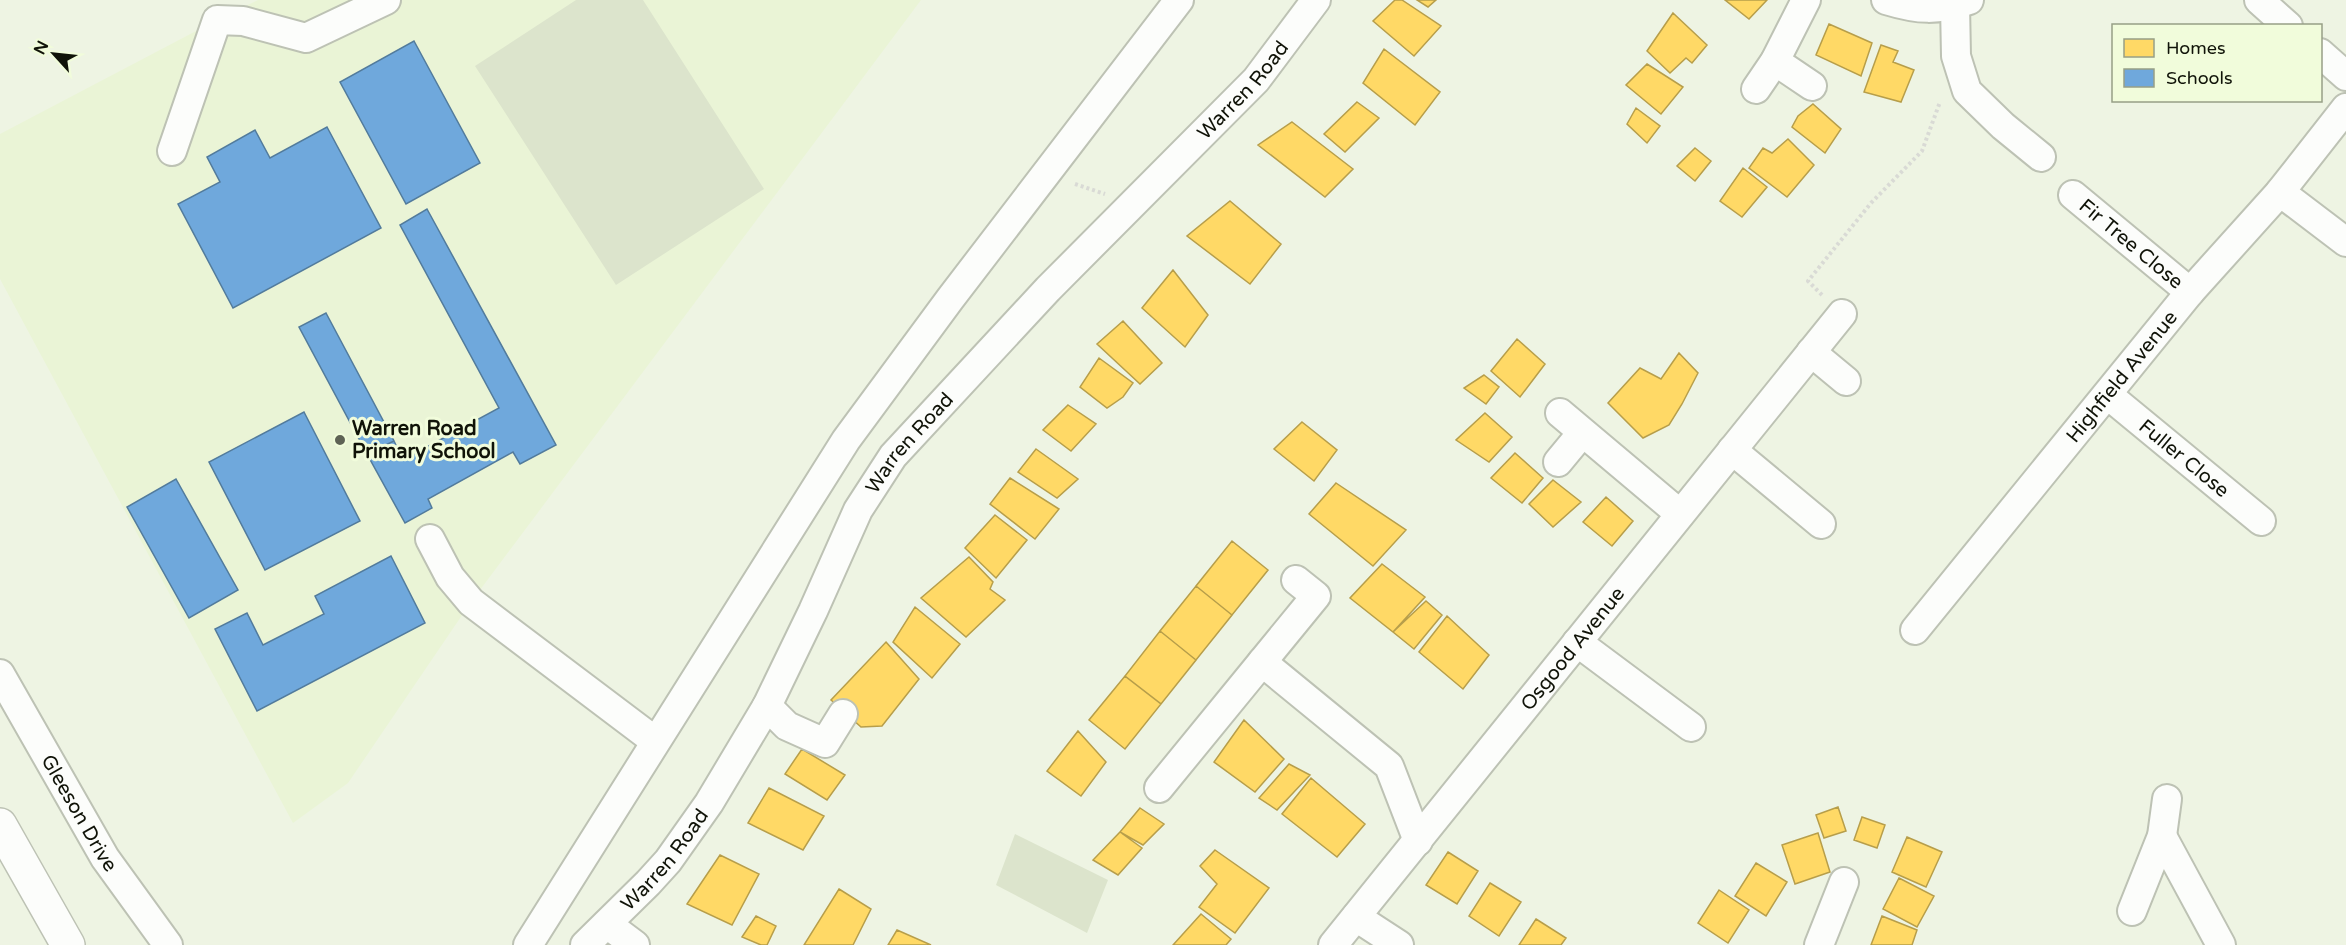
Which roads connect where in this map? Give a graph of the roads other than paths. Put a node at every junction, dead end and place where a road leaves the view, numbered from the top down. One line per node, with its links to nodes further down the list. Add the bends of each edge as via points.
1 (386, 0): 8 (street, via 306,38)
2 (1179, 0): 42 (street, via 846,440)
3 (1316, 0): 39 (street, Warren Road, via 1256,80 1048,289 892,456 858,510)
4 (1806, 0): 11 (street)
5 (1886, 0): 7 (street, via 1914,8)
6 (2259, 0): 9 (street)
7 (1962, 2): 17 (street, via 1956,56 1967,91)
8 (212, 10): 16 (street)
9 (2286, 24)
10 (2322, 55): 12 (street)
11 (1775, 61): 13 (street); 14 (street)
12 (2346, 76)
13 (1812, 86)
14 (1756, 89)
15 (2346, 108): 18 (street, Highfield Avenue)
16 (172, 151)
17 (2041, 157)
18 (2280, 192): 20 (street); 21 (street, Highfield Avenue)
19 (2073, 195): 21 (street, Fir Tree Close)
20 (2346, 242)
21 (2190, 292): 25 (street, Highfield Avenue)
22 (1842, 314): 23 (street, Osgood Avenue)
23 (1811, 352): 24 (street); 28 (street, Osgood Avenue)
24 (1846, 381)
25 (2108, 395): 31 (street, Fuller Close); 35 (street, Highfield Avenue)
26 (1560, 413): 27 (street)
27 (1582, 433): 29 (street); 30 (street)
28 (1732, 450): 30 (street, Osgood Avenue); 32 (street)
29 (1558, 462)
30 (1680, 514): 36 (street, Osgood Avenue)
31 (2261, 520)
32 (1821, 524)
33 (430, 538): 42 (street, via 450,577 471,603)
34 (1296, 580): 37 (street, via 1316,596)
35 (1915, 630)
36 (1577, 642): 41 (street); 47 (street, Osgood Avenue)
37 (1262, 662): 43 (street); 47 (street, via 1389,766)
38 (0, 674): 53 (street, Gleeson Drive, via 105,858)
39 (767, 706): 40 (street, via 787,726 825,743); 51 (street, Warren Road, via 689,833 648,883)
40 (843, 714)
41 (1690, 727)
42 (655, 741): 54 (street)
43 (1159, 788)
44 (2167, 799): 46 (street)
45 (0, 825): 52 (main road)
46 (2162, 836): 49 (street); 60 (street)
47 (1418, 841): 50 (street, Osgood Avenue)
48 (1844, 882): 59 (street)
49 (2132, 911)
50 (1356, 917): 57 (street, Osgood Avenue); 58 (street)
51 (607, 924): 55 (street, Warren Road); 56 (street)
52 (68, 945)
53 (168, 945)
54 (528, 945)
55 (585, 945)
56 (635, 945)
57 (1333, 945)
58 (1399, 945)
59 (1819, 945)
60 (2221, 945)

